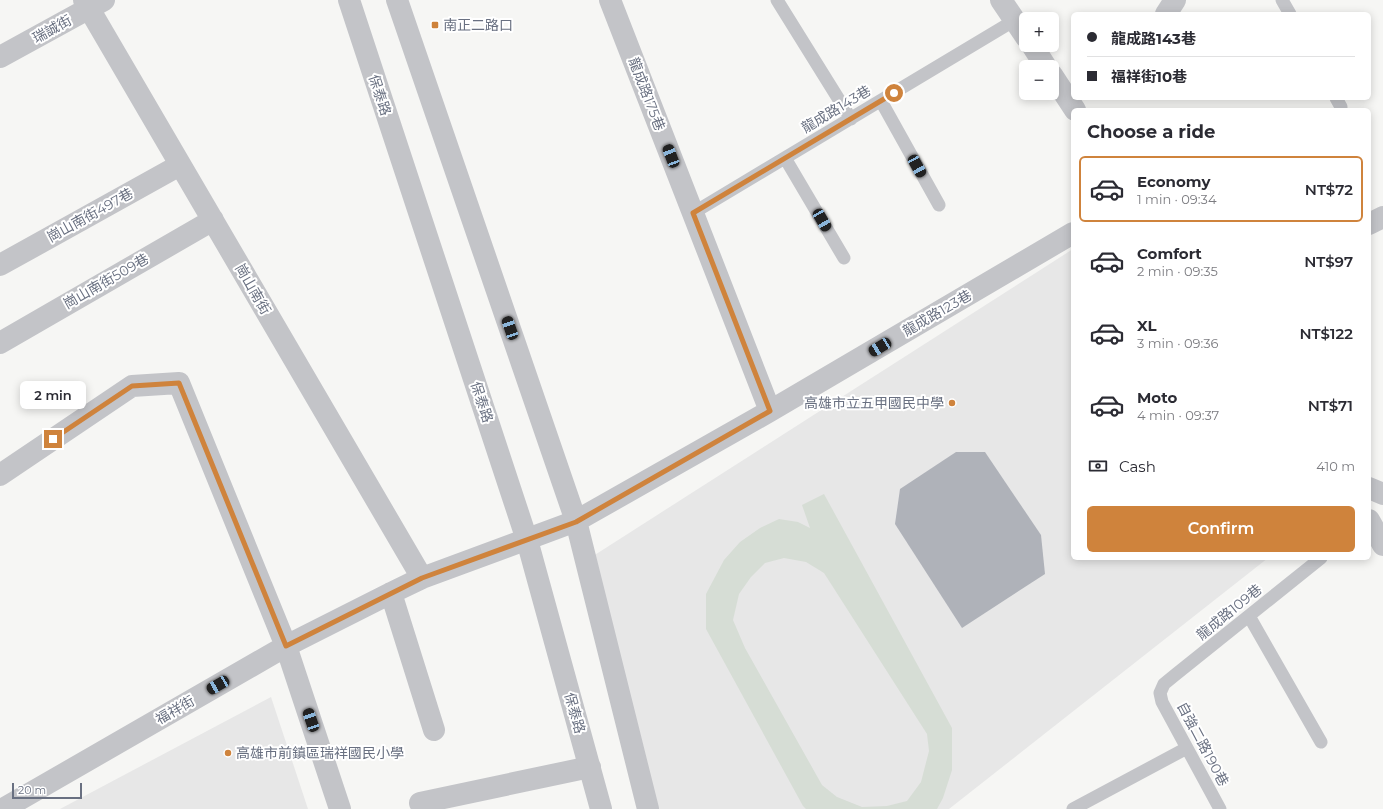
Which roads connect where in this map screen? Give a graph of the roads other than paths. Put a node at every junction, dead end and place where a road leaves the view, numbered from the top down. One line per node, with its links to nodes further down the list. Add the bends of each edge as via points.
1 (349, 0): 35 (street, 保泰路)
2 (397, 0): 33 (street)
3 (610, 0): 21 (street, 龍成路175巷)
4 (777, 0): 17 (lane)
5 (1001, 0): 11 (street)
6 (1175, 0): 9 (street)
7 (1282, 0): 10 (lane)
8 (92, 3): 13 (street, 瑞誠街); 19 (street, 崗山南街)
9 (1167, 12)
10 (1289, 12)
11 (1019, 27)
12 (1019, 29): 15 (lane, 龍成路143巷)
13 (0, 57)
14 (1062, 81): 16 (street)
15 (881, 101): 17 (lane, 龍成路143巷); 20 (lane)
16 (1074, 108)
17 (851, 119): 18 (lane, 龍成路143巷)
18 (785, 158): 21 (lane, 龍成路143巷); 26 (lane)
19 (180, 165): 23 (street, 崗山南街); 27 (street, 崗山南街497巷)
20 (938, 205)
21 (693, 213): 29 (street, 龍成路175巷)
22 (1383, 217): 24 (street)
23 (212, 220): 28 (street, 崗山南街509巷); 38 (street, 崗山南街)
24 (1371, 223)
25 (1071, 234): 29 (street, 龍成路123巷)
26 (844, 258)
27 (0, 265)
28 (0, 343)
29 (770, 411): 33 (street, 龍成路123巷)
30 (0, 475): 41 (street, via 132,386 179,383)
31 (1371, 489): 32 (street)
32 (1383, 494)
33 (576, 522): 35 (street, 龍成路123巷); 51 (street)
34 (1371, 524): 36 (street)
35 (527, 540): 38 (street, 福祥街); 46 (street, 保泰路)
36 (1383, 545)
37 (1319, 560): 40 (lane, 龍成路109巷)
38 (422, 578): 39 (street, 福祥街)
39 (391, 593): 41 (street, 福祥街); 43 (street)
40 (1249, 616): 42 (lane, 龍成路109巷, via 1164,684); 44 (lane)
41 (286, 646): 48 (street, 福祥街); 49 (street)
42 (1160, 693): 45 (lane, 自強二路190巷, via 1162,702)
43 (434, 730)
44 (1321, 742)
45 (1187, 748): 52 (lane); 53 (lane, 自強二路190巷)
46 (590, 767): 47 (street); 50 (street, 保泰路)
47 (420, 803)
48 (3, 809)
49 (340, 809)
50 (601, 809)
51 (648, 809)
52 (1073, 809)
53 (1220, 809)

